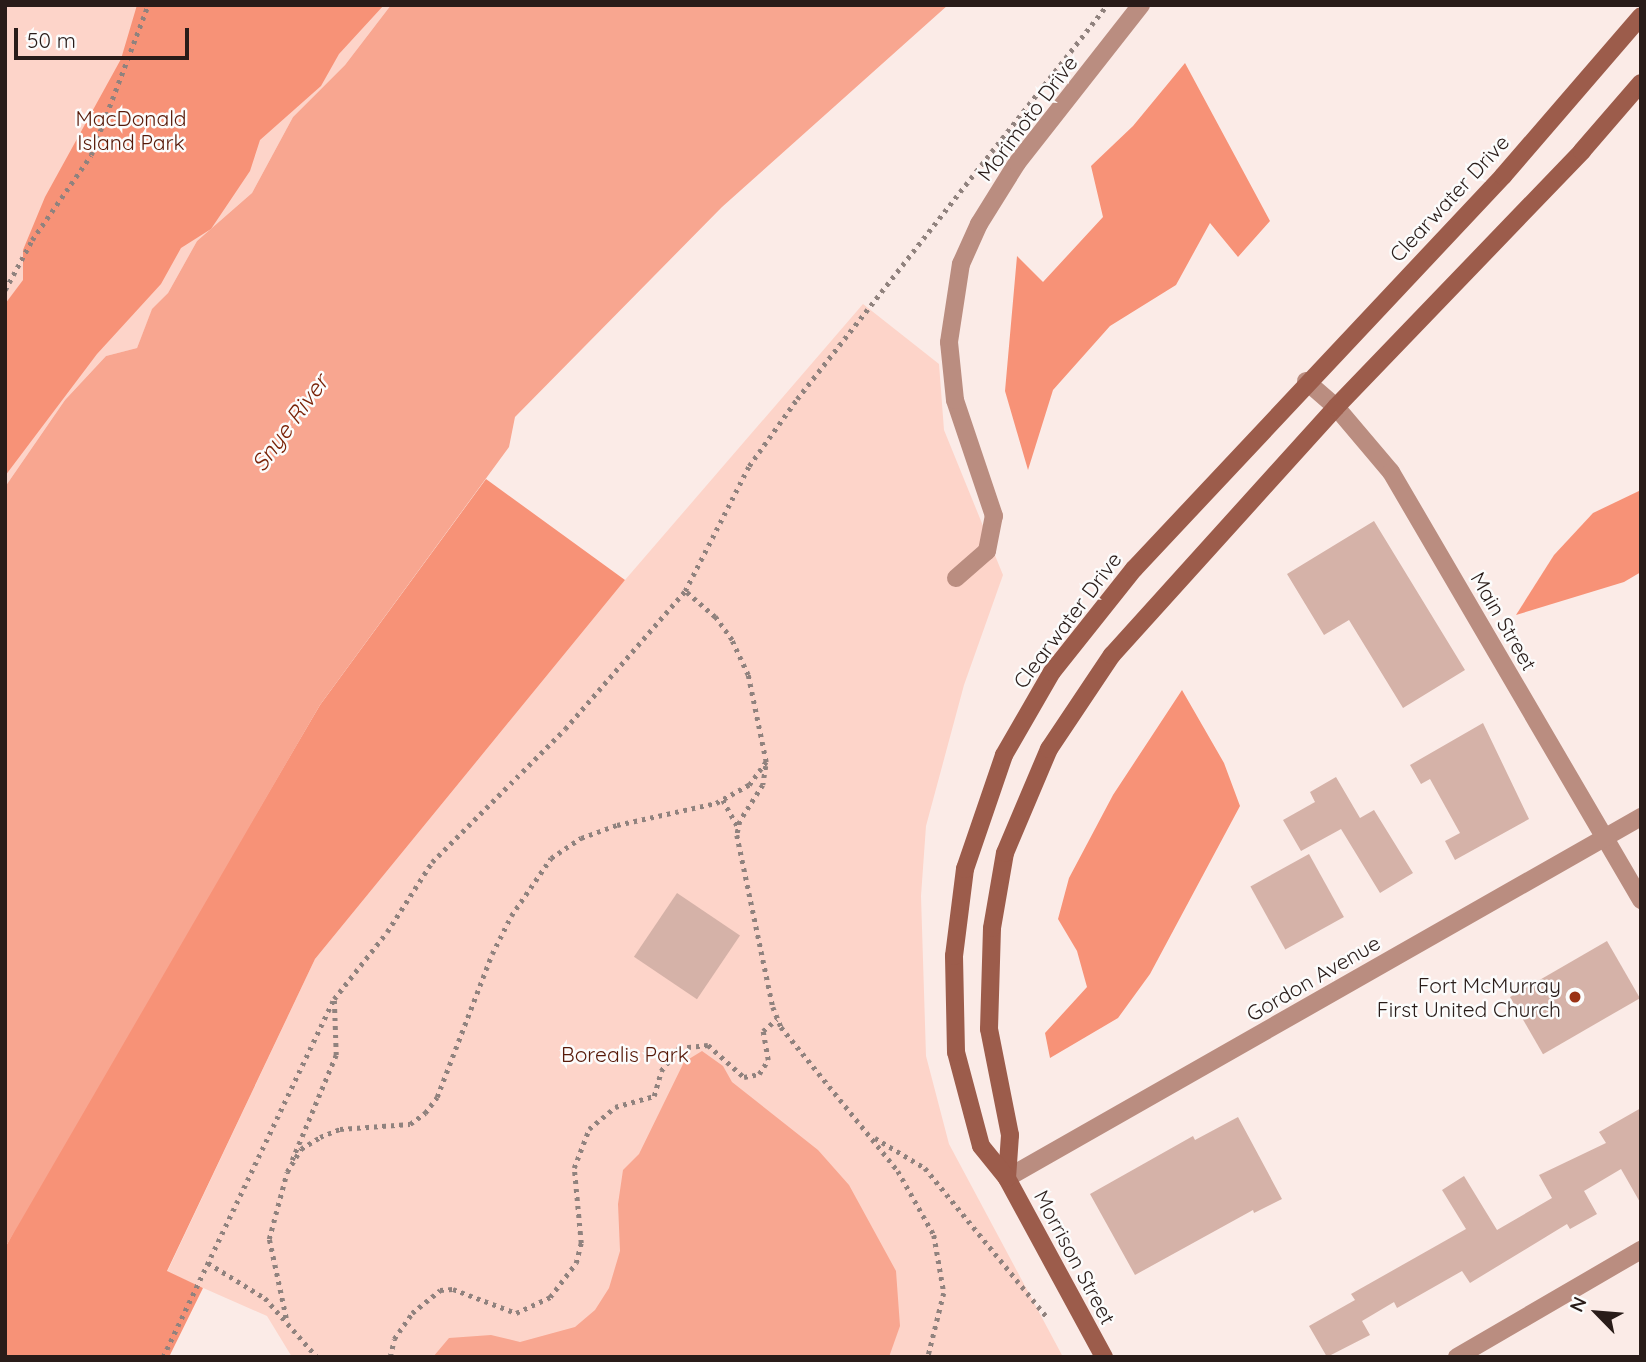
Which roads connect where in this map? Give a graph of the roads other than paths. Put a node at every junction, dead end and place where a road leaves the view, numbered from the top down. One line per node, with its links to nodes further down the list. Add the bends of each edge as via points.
1 (1142, 5): 6 (street, Morimoto Drive, via 1017,163 979,224 961,264 950,331 955,401 994,516 987,551)
2 (1641, 16): 4 (main road, Clearwater Drive, via 1503,176)
3 (1641, 83): 5 (main road, via 1582,151)
4 (1307, 381): 5 (street, Main Street); 10 (main road, Clearwater Drive, via 1204,490 1069,648 1018,726 996,777 965,869 953,986 956,1052 968,1107 981,1146)
5 (1336, 407): 8 (street, Main Street, via 1391,472); 10 (main road, via 1112,655 1071,712 1027,794 1005,852 989,962 989,1028 1010,1135)
6 (956, 578)
7 (1641, 817): 8 (street, Gordon Avenue)
8 (1604, 838): 9 (street, Main Street); 10 (street, Gordon Avenue)
9 (1641, 900)
10 (1007, 1178): 12 (main road, Morrison Street)
11 (1641, 1250): 13 (street)
12 (1104, 1357)
13 (1457, 1357)

